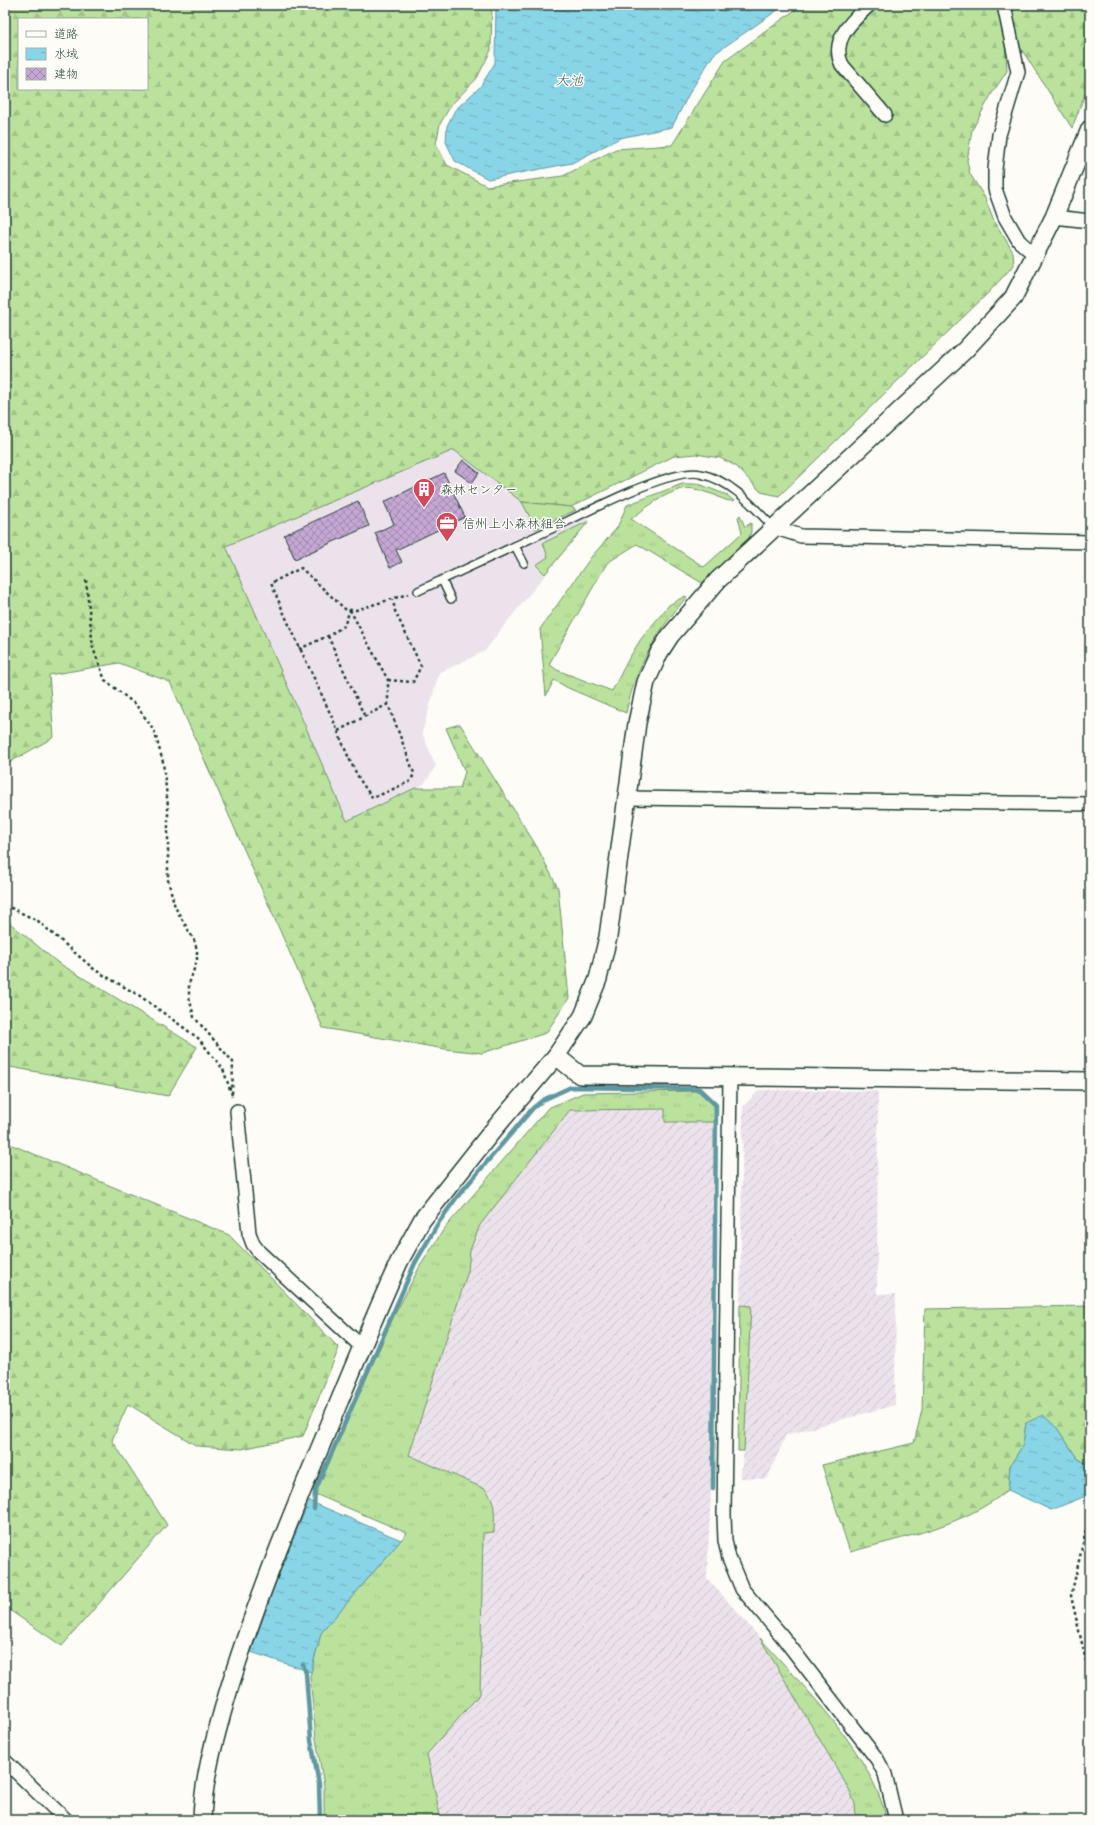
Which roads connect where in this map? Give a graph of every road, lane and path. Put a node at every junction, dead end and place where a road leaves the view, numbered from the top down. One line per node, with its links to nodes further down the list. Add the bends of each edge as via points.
1 (869, 5): 3 (street, via 842,33 838,56 842,65)
2 (1008, 5): 7 (street, via 1006,10 1018,72 999,135 995,188 1005,217 1019,241)
3 (884, 115)
4 (1090, 129): 5 (street)
5 (1054, 217): 6 (street); 7 (street)
6 (1090, 221)
7 (1035, 255): 8 (street, via 1014,298 965,350)
8 (773, 527): 9 (street, via 801,536); 10 (lane, via 745,497 729,486 700,473 680,475 632,491); 24 (street, via 718,580 659,653 646,682)
9 (1090, 542)
10 (515, 546): 11 (lane); 13 (lane)
11 (524, 563)
12 (86, 580): 30 (path, via 93,648 105,680 136,705 154,730 161,756 168,806 168,880 174,907 194,940 197,950 197,960 189,984 189,997 194,1017 233,1062)
13 (442, 580): 14 (lane); 15 (lane)
14 (418, 591): 16 (path)
15 (451, 599)
16 (393, 600): 17 (path); 20 (path, via 395,611 421,666 413,682)
17 (350, 610): 18 (path, via 344,626); 19 (path, via 346,610 301,568 271,583); 20 (path)
18 (328, 636): 19 (path); 22 (path)
19 (299, 649): 23 (path)
20 (388, 680): 21 (path)
21 (388, 704): 22 (path); 23 (path, via 414,772 411,781 373,798 358,778)
22 (365, 717): 23 (path)
23 (338, 731)
24 (626, 798): 25 (street); 27 (street, via 608,937 598,979 583,1016)
25 (1090, 804)
26 (5, 905): 30 (path, via 38,921 95,970 140,996 198,1038 223,1069)
27 (556, 1056): 28 (street, via 580,1075); 32 (street, via 422,1220 399,1262)
28 (730, 1077): 29 (street); 38 (street, via 725,1541 732,1570 742,1589 877,1758 885,1774)
29 (1090, 1080)
30 (232, 1097): 31 (path)
31 (237, 1111): 32 (street, via 248,1224 253,1244)
32 (362, 1347): 37 (street, via 269,1569 240,1651 210,1760)
33 (1086, 1530): 34 (path, via 1071,1596)
34 (1090, 1678)
35 (5, 1761): 36 (street)
36 (66, 1820)
37 (202, 1820)
38 (896, 1820)

